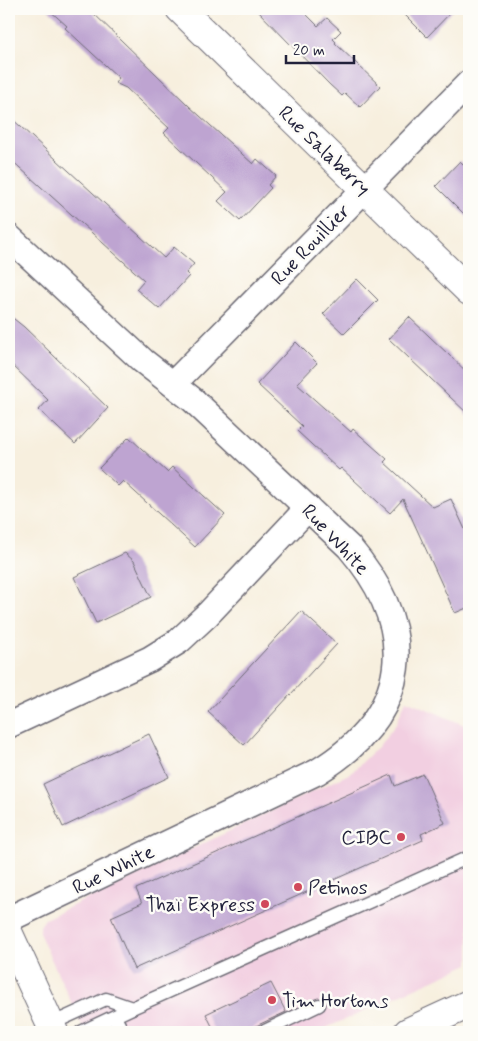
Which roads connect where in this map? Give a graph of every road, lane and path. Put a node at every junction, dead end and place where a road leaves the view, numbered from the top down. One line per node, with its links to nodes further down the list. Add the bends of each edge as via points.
1 (180, 9): 3 (street, Rue Salaberry)
2 (469, 83): 3 (street, Rue Rouillier)
3 (364, 189): 5 (street, Rue Salaberry); 6 (street, Rue Rouillier)
4 (9, 237): 6 (street, Rue White, via 143,361)
5 (469, 291)
6 (173, 384): 7 (street, Rue White)
7 (308, 508): 8 (street, via 179,642 150,659); 10 (street, Rue White, via 366,568 380,591 393,625 394,678 379,714 368,730 343,754 317,772)
8 (9, 725)
9 (469, 857): 14 (lane)
10 (9, 919)
11 (9, 934): 16 (street)
12 (469, 1004): 20 (street)
13 (320, 1006): 19 (lane)
14 (132, 1008): 15 (lane); 16 (lane, via 106,998)
15 (115, 1017): 17 (lane); 18 (lane)
16 (52, 1028)
17 (81, 1032)
18 (123, 1032)
19 (263, 1032)
20 (408, 1032)

